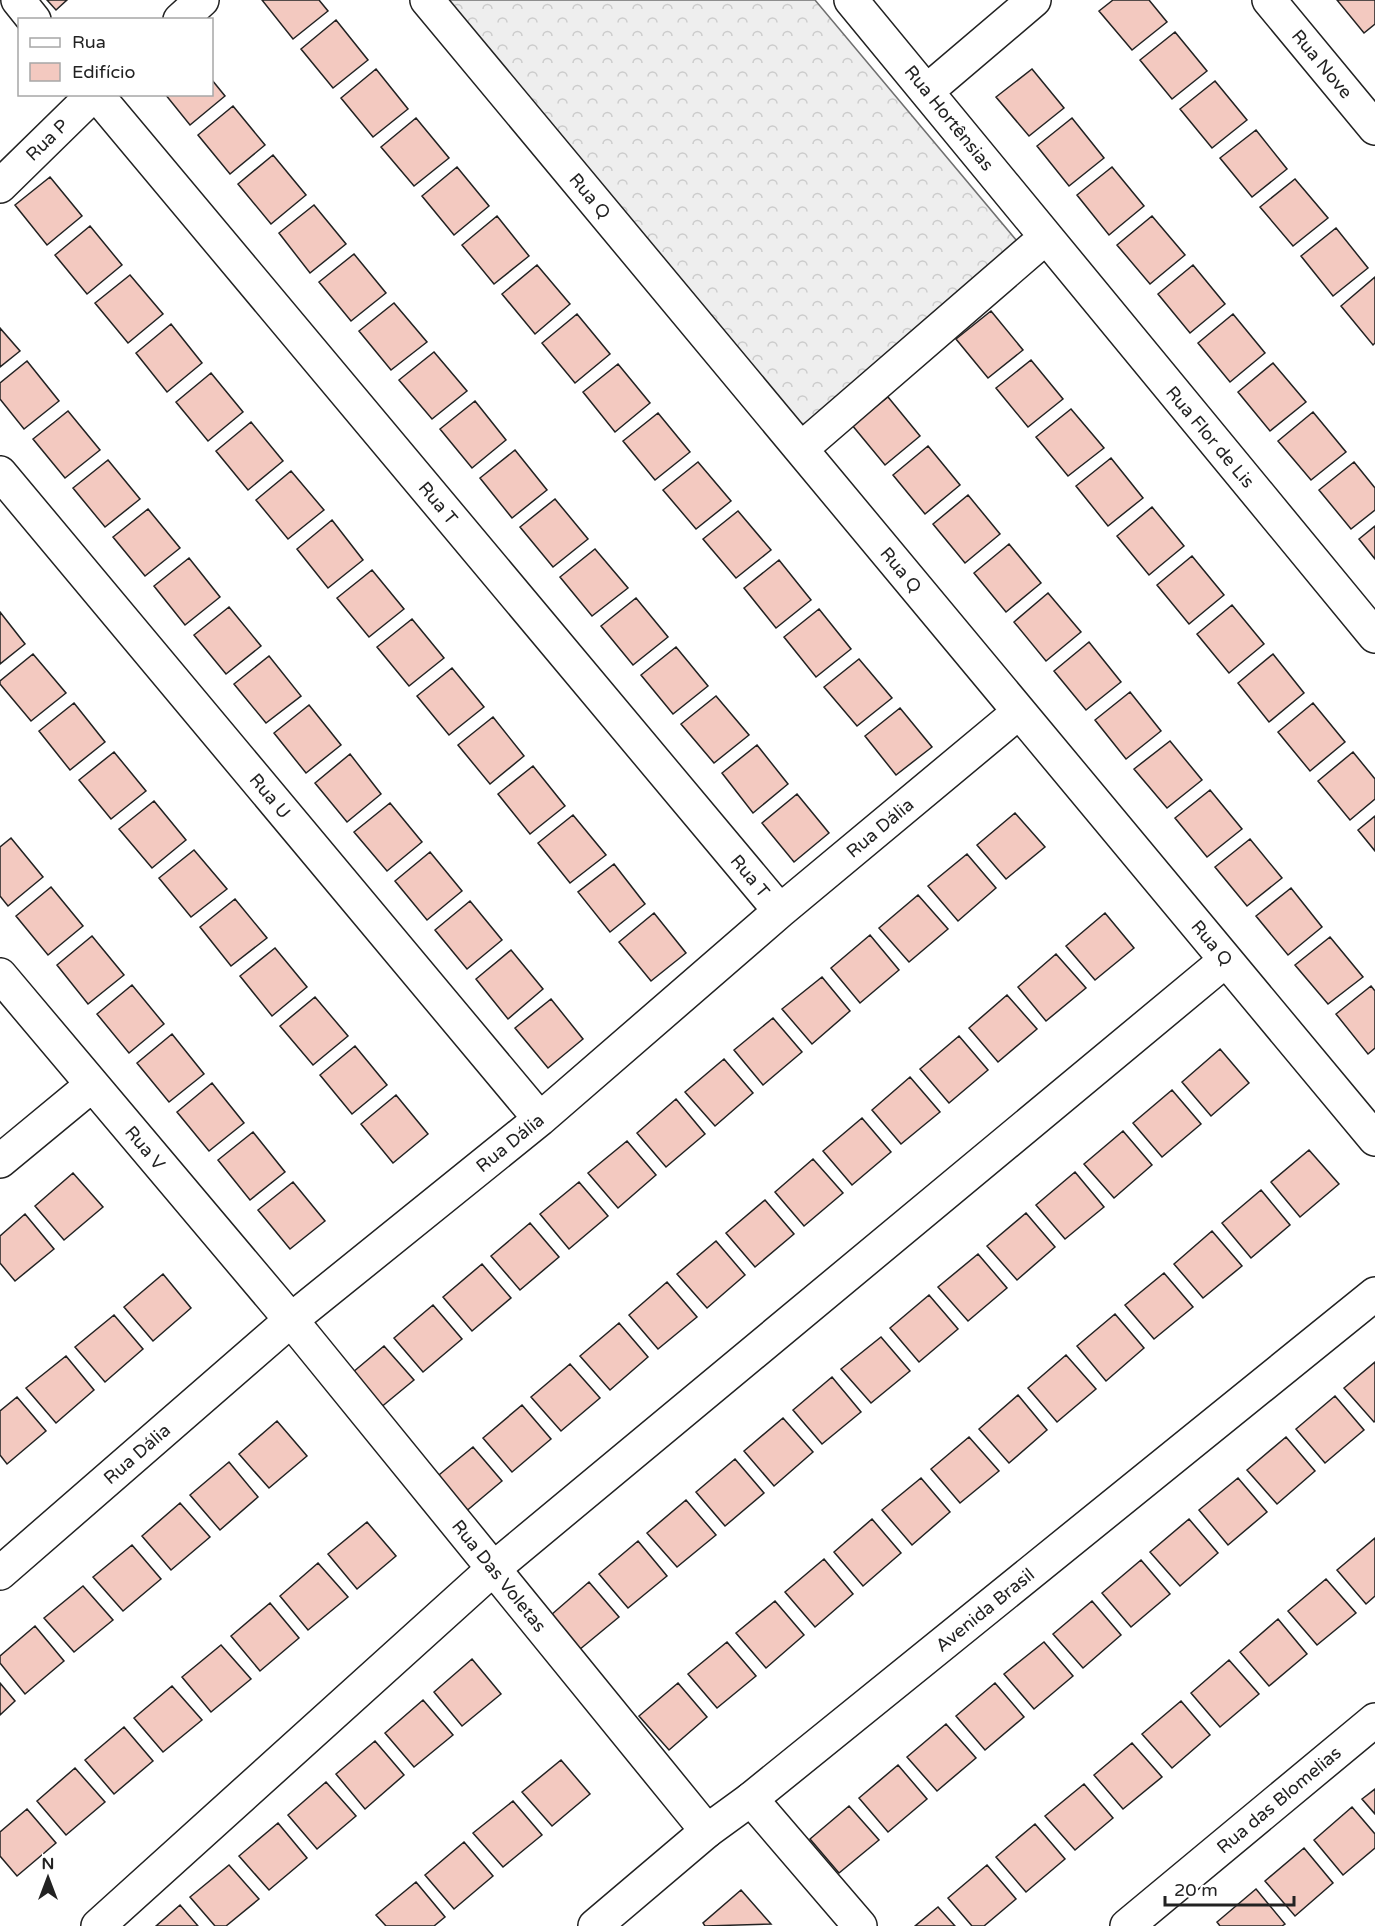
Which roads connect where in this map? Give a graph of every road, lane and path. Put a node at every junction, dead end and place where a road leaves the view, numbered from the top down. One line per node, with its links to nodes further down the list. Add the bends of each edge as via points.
1 (18, 0): 7 (street)
2 (202, 0): 8 (street)
3 (427, 0): 15 (street, Rua Q)
4 (850, 0): 9 (street, Rua Hortênsias)
5 (1034, 0): 9 (street)
6 (1269, 0): 12 (street, Rua Nove)
7 (32, 18)
8 (182, 18)
9 (927, 91): 14 (street, Rua Hortênsias)
10 (93, 96): 13 (street, Rua P)
11 (97, 96): 19 (street, Rua T)
12 (1375, 128)
13 (0, 186)
14 (1045, 238): 15 (street); 17 (street, Rua Flor de Lis)
15 (801, 449): 18 (street, Rua Q)
16 (0, 474): 23 (street, Rua U)
17 (1375, 636)
18 (1019, 712): 19 (street, Rua Dália); 20 (street, Rua Q)
19 (780, 911): 23 (street, Rua Dália)
20 (1226, 960): 24 (street, Rua Q); 28 (street)
21 (0, 975): 22 (street, Rua V)
22 (92, 1084): 25 (street); 27 (street, Rua V)
23 (540, 1119): 27 (street, Rua Dália)
24 (1375, 1139)
25 (0, 1161)
26 (1375, 1294): 31 (street, Avenida Brasil)
27 (291, 1320): 28 (street, Rua Das Voletas); 29 (street, Rua Dália)
28 (493, 1569): 32 (street, Rua Das Voletas); 33 (street)
29 (0, 1573)
30 (1375, 1720): 36 (street, Rua das Blomelias)
31 (751, 1799): 32 (street, Avenida Brasil); 35 (street)
32 (707, 1831): 34 (street, Avenida Brasil)
33 (98, 1926)
34 (595, 1926)
35 (860, 1926)
36 (1127, 1926)

